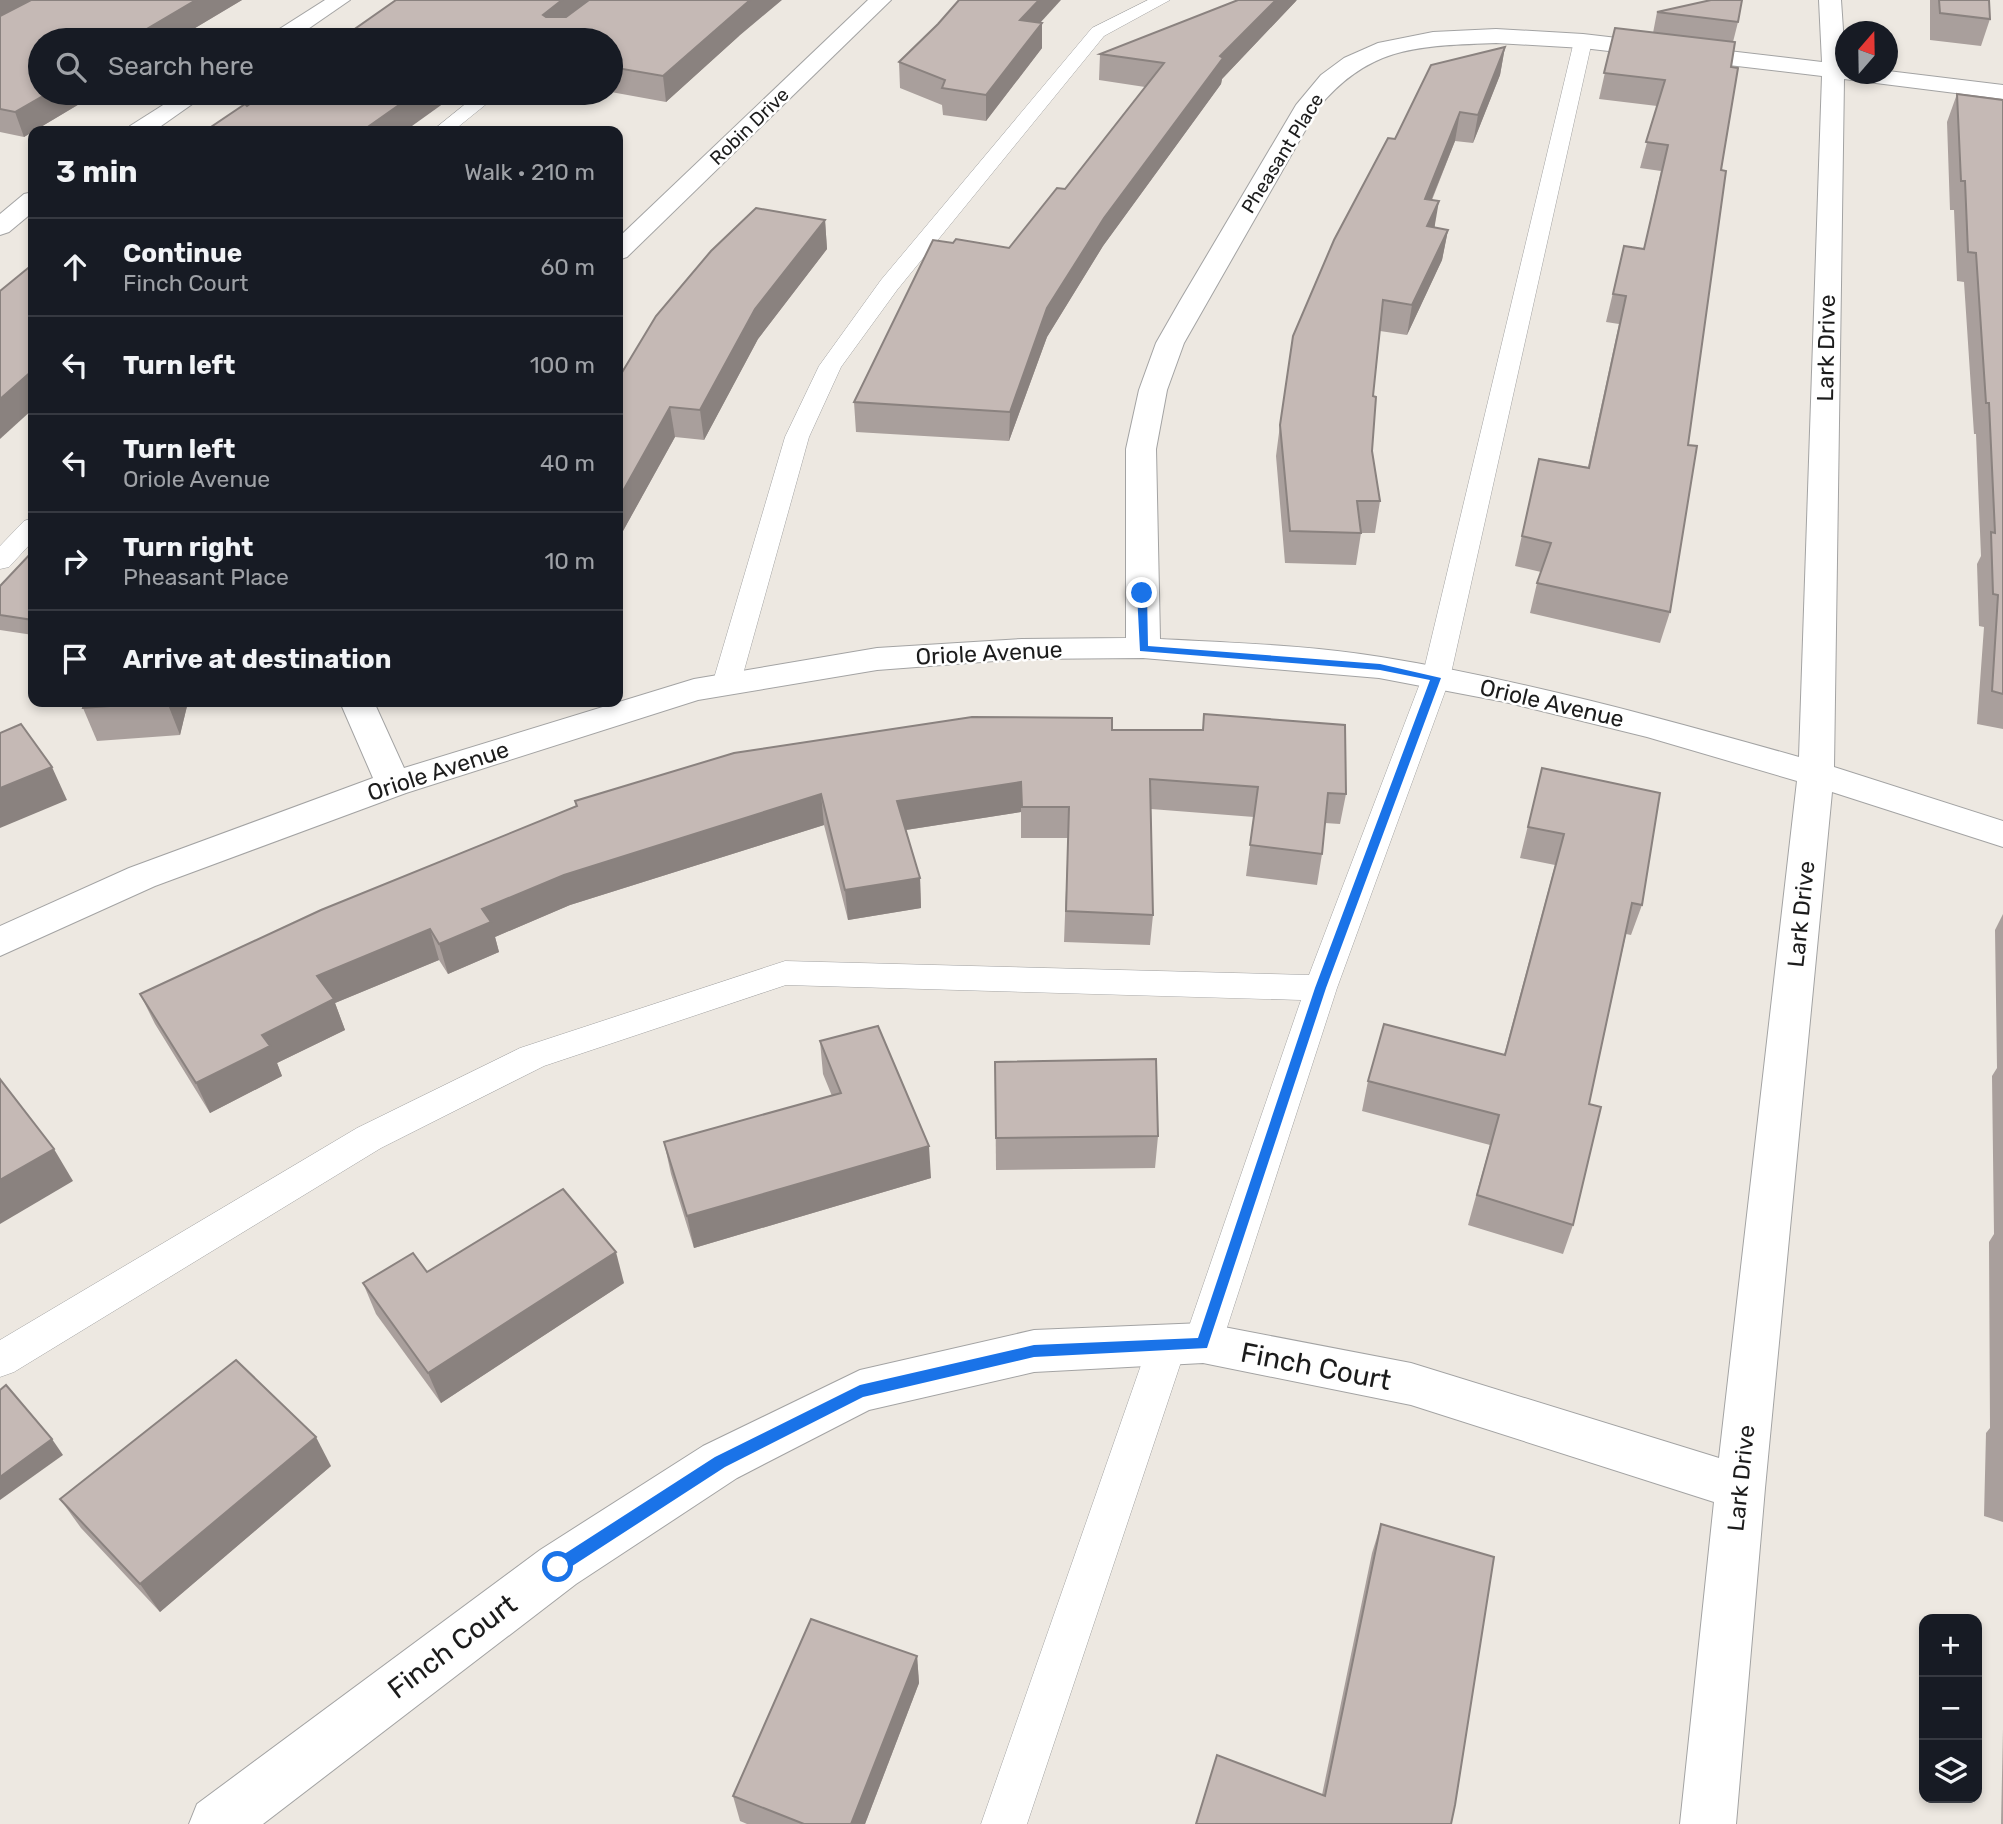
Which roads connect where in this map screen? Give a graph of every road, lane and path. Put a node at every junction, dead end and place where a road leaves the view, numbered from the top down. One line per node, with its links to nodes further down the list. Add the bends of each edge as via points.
1 (340, 0): 6 (street)
2 (880, 0): 18 (street, Robin Drive)
3 (1161, 0): 23 (lane, via 1098,32 889,285 830,366 797,436)
4 (1830, 0): 5 (street, Lark Drive)
5 (1835, 26)
6 (297, 28)
7 (1583, 41): 8 (street, Pheasant Place); 21 (street, Pheasant Place, via 1496,36 1386,48 1352,63 1329,80 1308,105 1170,343 1153,390 1141,449); 22 (lane)
8 (1835, 71)
9 (1898, 79): 11 (street, Pheasant Place)
10 (1844, 84): 25 (street, Lark Drive)
11 (2003, 92)
12 (178, 105): 14 (street)
13 (475, 105): 15 (lane)
14 (146, 126)
15 (448, 126)
16 (28, 203): 17 (street)
17 (0, 227)
18 (623, 247)
19 (28, 531): 20 (lane)
20 (0, 561)
21 (1143, 648): 22 (street, Oriole Avenue, via 1380,667); 23 (street, Oriole Avenue, via 1022,649 877,659)
22 (1436, 678): 25 (street, Oriole Avenue, via 1653,727); 29 (lane)
23 (726, 685): 26 (street, Oriole Avenue, via 694,690)
24 (359, 707): 26 (street)
25 (1816, 774): 27 (street, Oriole Avenue); 32 (street, Lark Drive)
26 (393, 784): 28 (street, Oriole Avenue, via 142,877)
27 (2003, 834)
28 (0, 942)
29 (1321, 988): 30 (lane); 31 (lane, via 785,973 507,1069 369,1138)
30 (1185, 1344): 32 (street, Finch Court, via 1411,1384); 33 (street, Finch Court, via 1034,1351 860,1391 720,1462 558,1567); 34 (lane)
31 (0, 1360)
32 (1740, 1488): 35 (street, Lark Drive)
33 (217, 1824)
34 (1004, 1824)
35 (1708, 1824)

